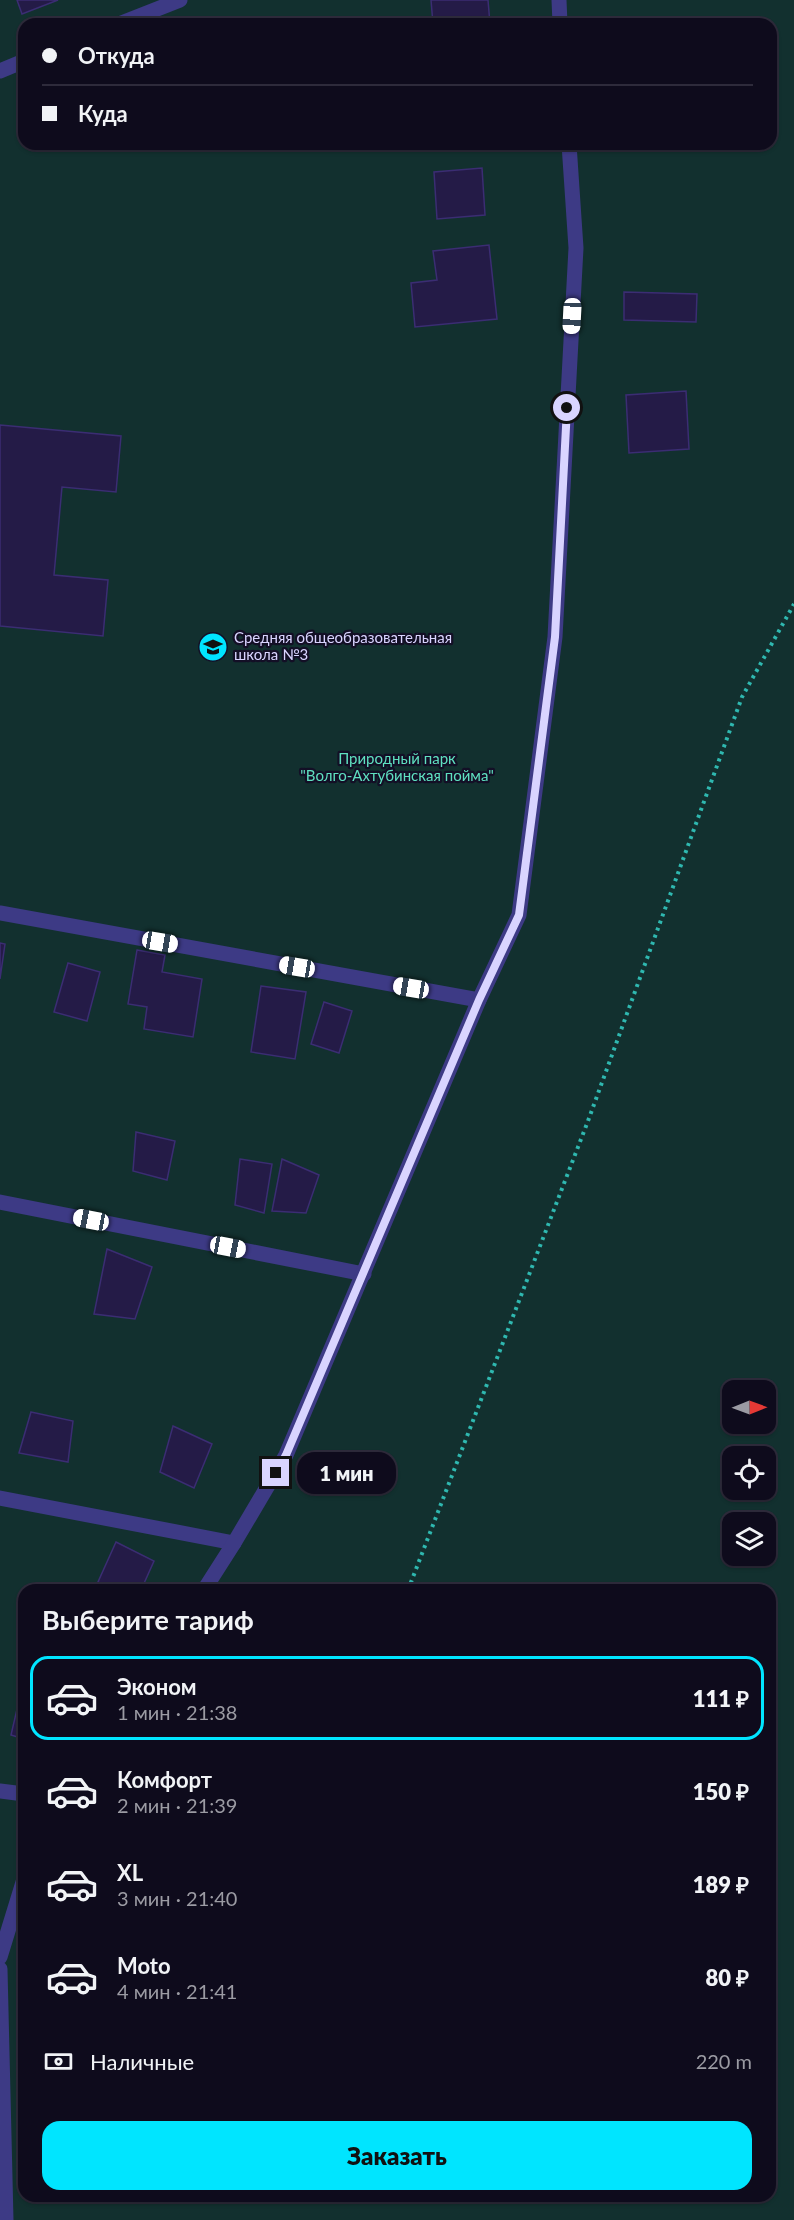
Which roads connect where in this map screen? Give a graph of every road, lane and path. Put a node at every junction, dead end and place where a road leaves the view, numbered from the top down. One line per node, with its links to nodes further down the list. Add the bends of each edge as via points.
1 (180, 0): 3 (street)
2 (559, 0): 4 (street)
3 (134, 18)
4 (560, 18)
5 (18, 64): 6 (street)
6 (0, 71)
7 (569, 150): 10 (street, via 576,248 555,637 519,915)
8 (794, 604): 16 (path, via 742,697 588,1121)
9 (0, 913): 10 (street)
10 (479, 1000): 12 (street)
11 (0, 1202): 12 (street)
12 (364, 1274): 14 (street, via 286,1455)
13 (0, 1498): 14 (street)
14 (234, 1543): 15 (street)
15 (208, 1584)
16 (410, 1584)
17 (0, 1791): 18 (street)
18 (18, 1793)
19 (18, 1898): 20 (street)
20 (0, 1957)
21 (0, 1969): 22 (street)
22 (6, 2220)

